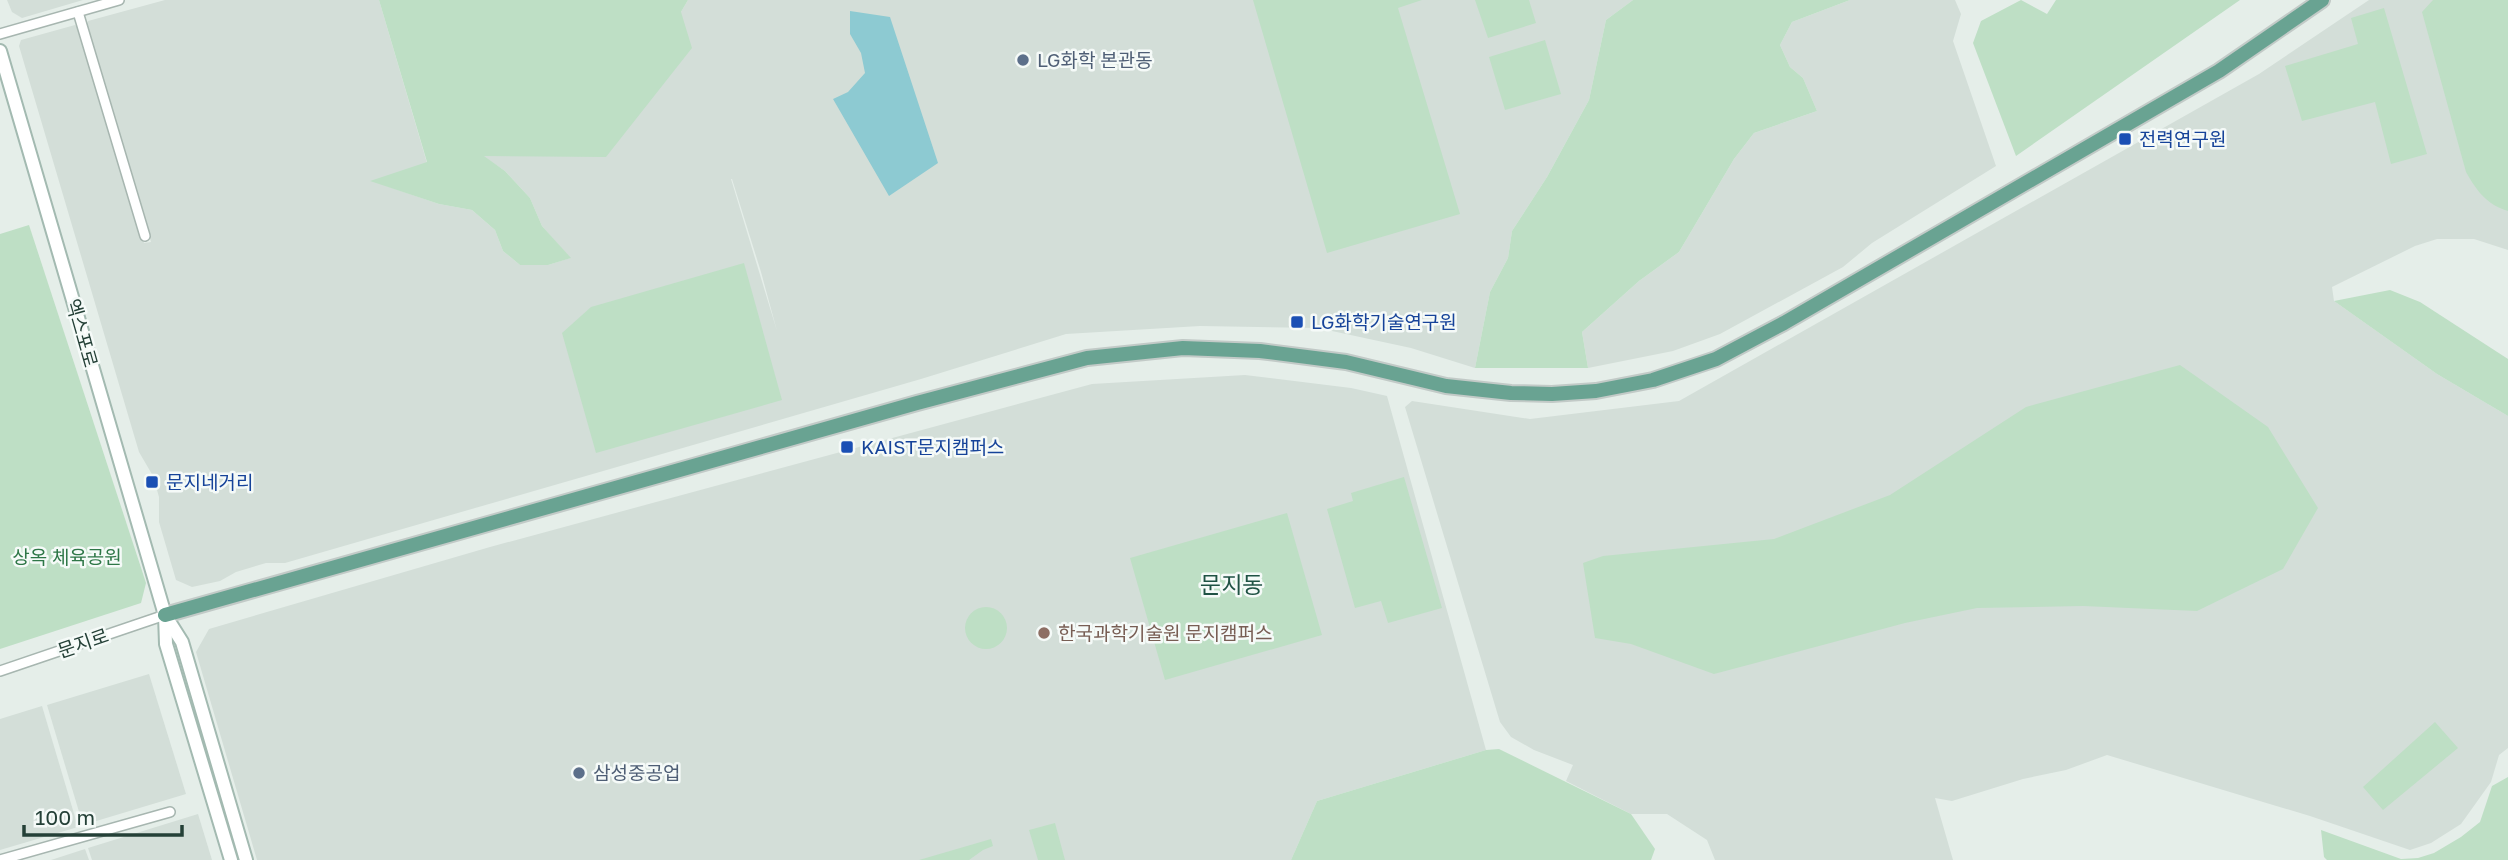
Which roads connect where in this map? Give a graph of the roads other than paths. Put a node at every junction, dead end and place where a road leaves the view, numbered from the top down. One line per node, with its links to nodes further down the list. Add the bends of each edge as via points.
1 (119, 0): 3 (street)
2 (2322, 0): 7 (main road, via 2219,71 1784,323 1716,359 1653,380 1596,391 1511,393 1447,386 1346,362 1260,351 1183,348 1087,358)
3 (78, 12): 4 (street); 6 (street)
4 (0, 34)
5 (0, 51): 7 (main road, 엑스포로)
6 (145, 236)
7 (166, 615): 8 (street, 문지로); 11 (main road, 엑스포로, via 166,644); 12 (main road, 엑스포로, via 182,642)
8 (0, 671)
9 (170, 812): 10 (street)
10 (0, 860)
11 (231, 860)
12 (246, 860)

